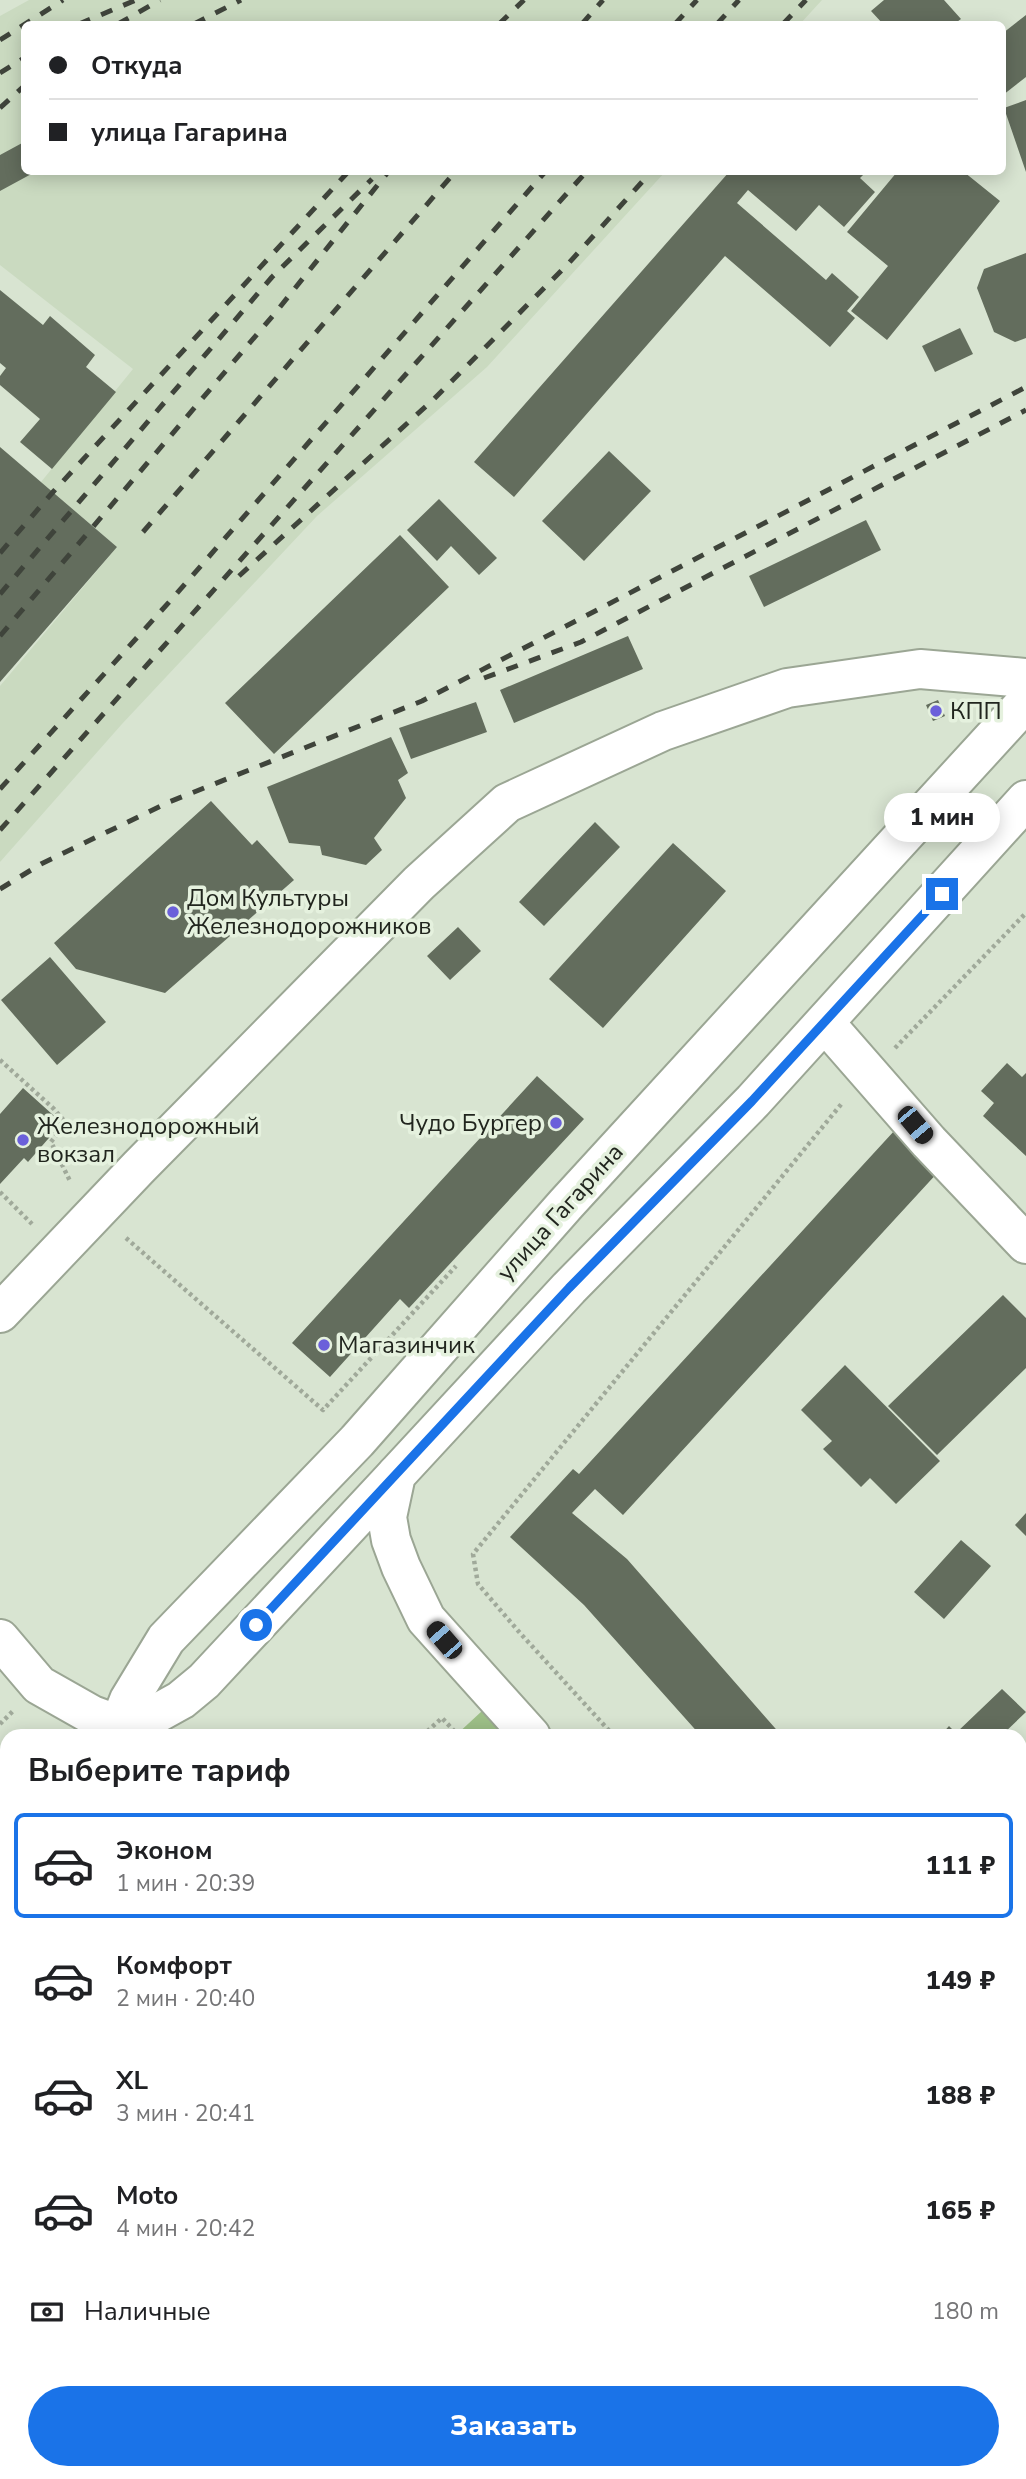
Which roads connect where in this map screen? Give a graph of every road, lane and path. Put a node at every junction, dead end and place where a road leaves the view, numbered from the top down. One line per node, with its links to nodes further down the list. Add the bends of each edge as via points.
1 (1026, 678): 15 (main road, via 920,669 787,688 663,731 507,803 419,883)
2 (1026, 702): 20 (main road, улица Гагарина, via 566,1204 357,1441 166,1639 129,1700)
3 (1026, 800): 5 (main road)
4 (1026, 913): 7 (path)
5 (825, 1023): 7 (main road); 17 (main road)
6 (0, 1060): 8 (path, via 65,1123 51,1142 70,1181)
7 (870, 1072): 14 (main road); 25 (path, via 473,1554 478,1584)
8 (62, 1189)
9 (0, 1192): 11 (path)
10 (40, 1216): 11 (path)
11 (33, 1224): 12 (path)
12 (25, 1233)
13 (126, 1238): 16 (path)
14 (1026, 1244)
15 (0, 1313)
16 (323, 1410)
17 (396, 1475): 21 (main road, via 204,1681 181,1700); 24 (main road, via 387,1517 391,1540 426,1619)
18 (0, 1639): 19 (main road, via 40,1685)
19 (116, 1729)
20 (121, 1729)
21 (124, 1729)
22 (430, 1729): 23 (path, via 442,1718)
23 (452, 1729)
24 (525, 1729)
25 (608, 1729)

